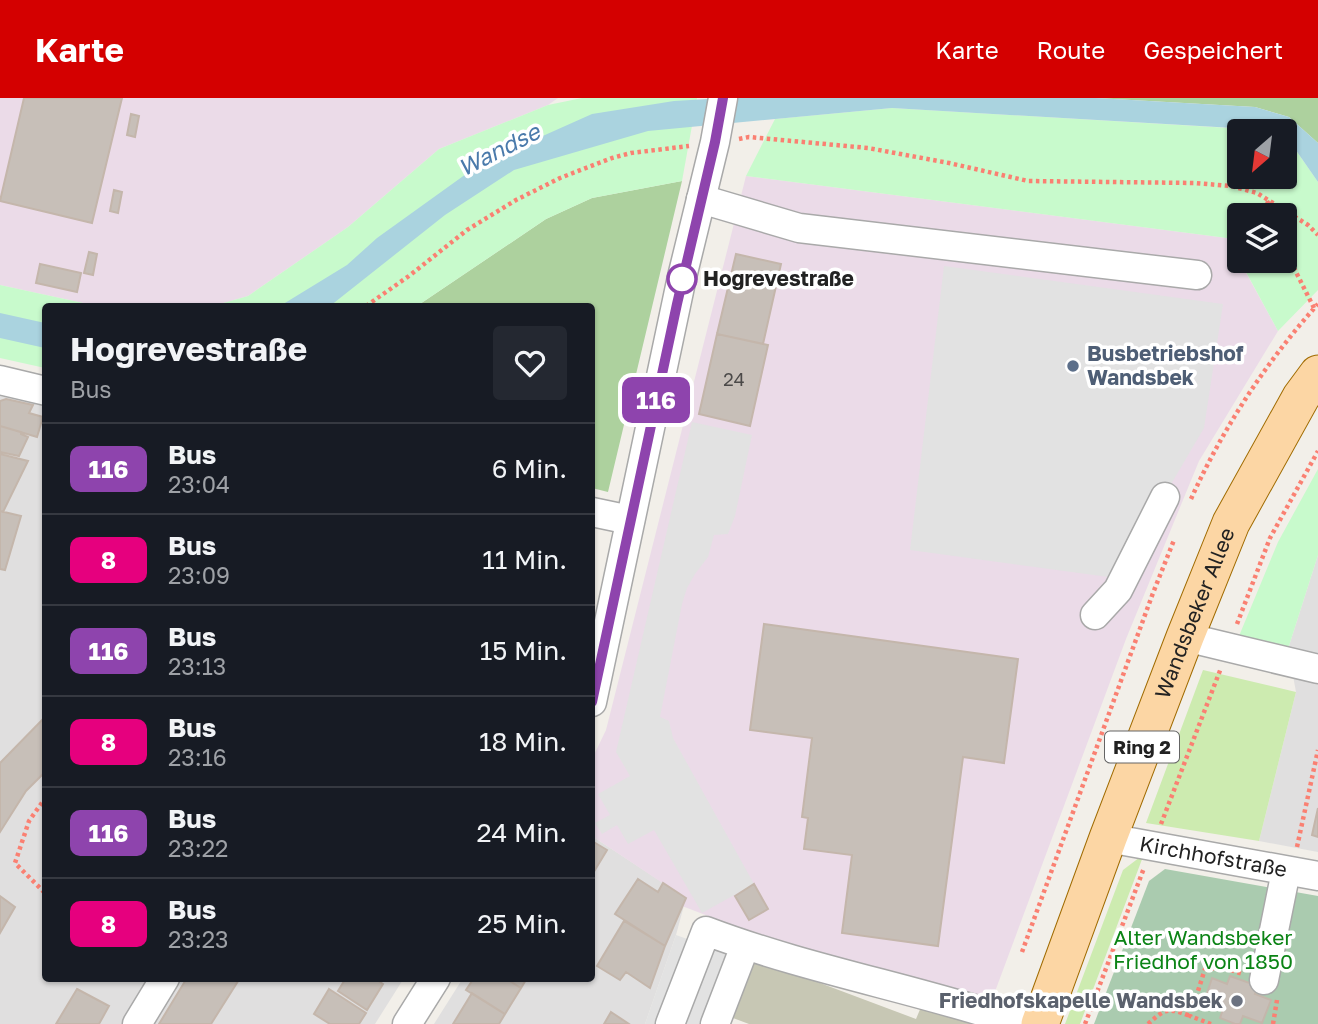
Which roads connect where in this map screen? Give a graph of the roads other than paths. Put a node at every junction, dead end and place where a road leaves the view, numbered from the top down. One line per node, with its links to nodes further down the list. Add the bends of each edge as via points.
1 (723, 98): 2 (street)
2 (701, 199): 3 (street, via 799,228); 9 (street)
3 (1197, 275)
4 (1318, 374): 11 (main road, Wandsbeker Allee / Ring 2, via 1231,523)
5 (0, 380): 6 (street)
6 (42, 390)
7 (1176, 503): 10 (street, via 1118,590)
8 (595, 513): 9 (street)
9 (630, 520): 13 (street)
10 (1094, 615)
11 (1185, 637): 12 (street); 14 (main road, Wandsbeker Allee / Ring 2)
12 (1317, 666)
13 (595, 688)
14 (1108, 838): 15 (street, Kirchhofstraße); 26 (main road, Wandsbeker Allee / Ring 2)
15 (1291, 860): 16 (street, Kirchhofstraße); 18 (street)
16 (1318, 876)
17 (745, 946): 23 (street, via 706,931); 24 (street); 25 (street)
18 (1264, 981)
19 (163, 982): 21 (street)
20 (433, 982): 22 (street)
21 (137, 1024)
22 (407, 1024)
23 (670, 1024)
24 (715, 1024)
25 (1022, 1024)
26 (1040, 1024)

